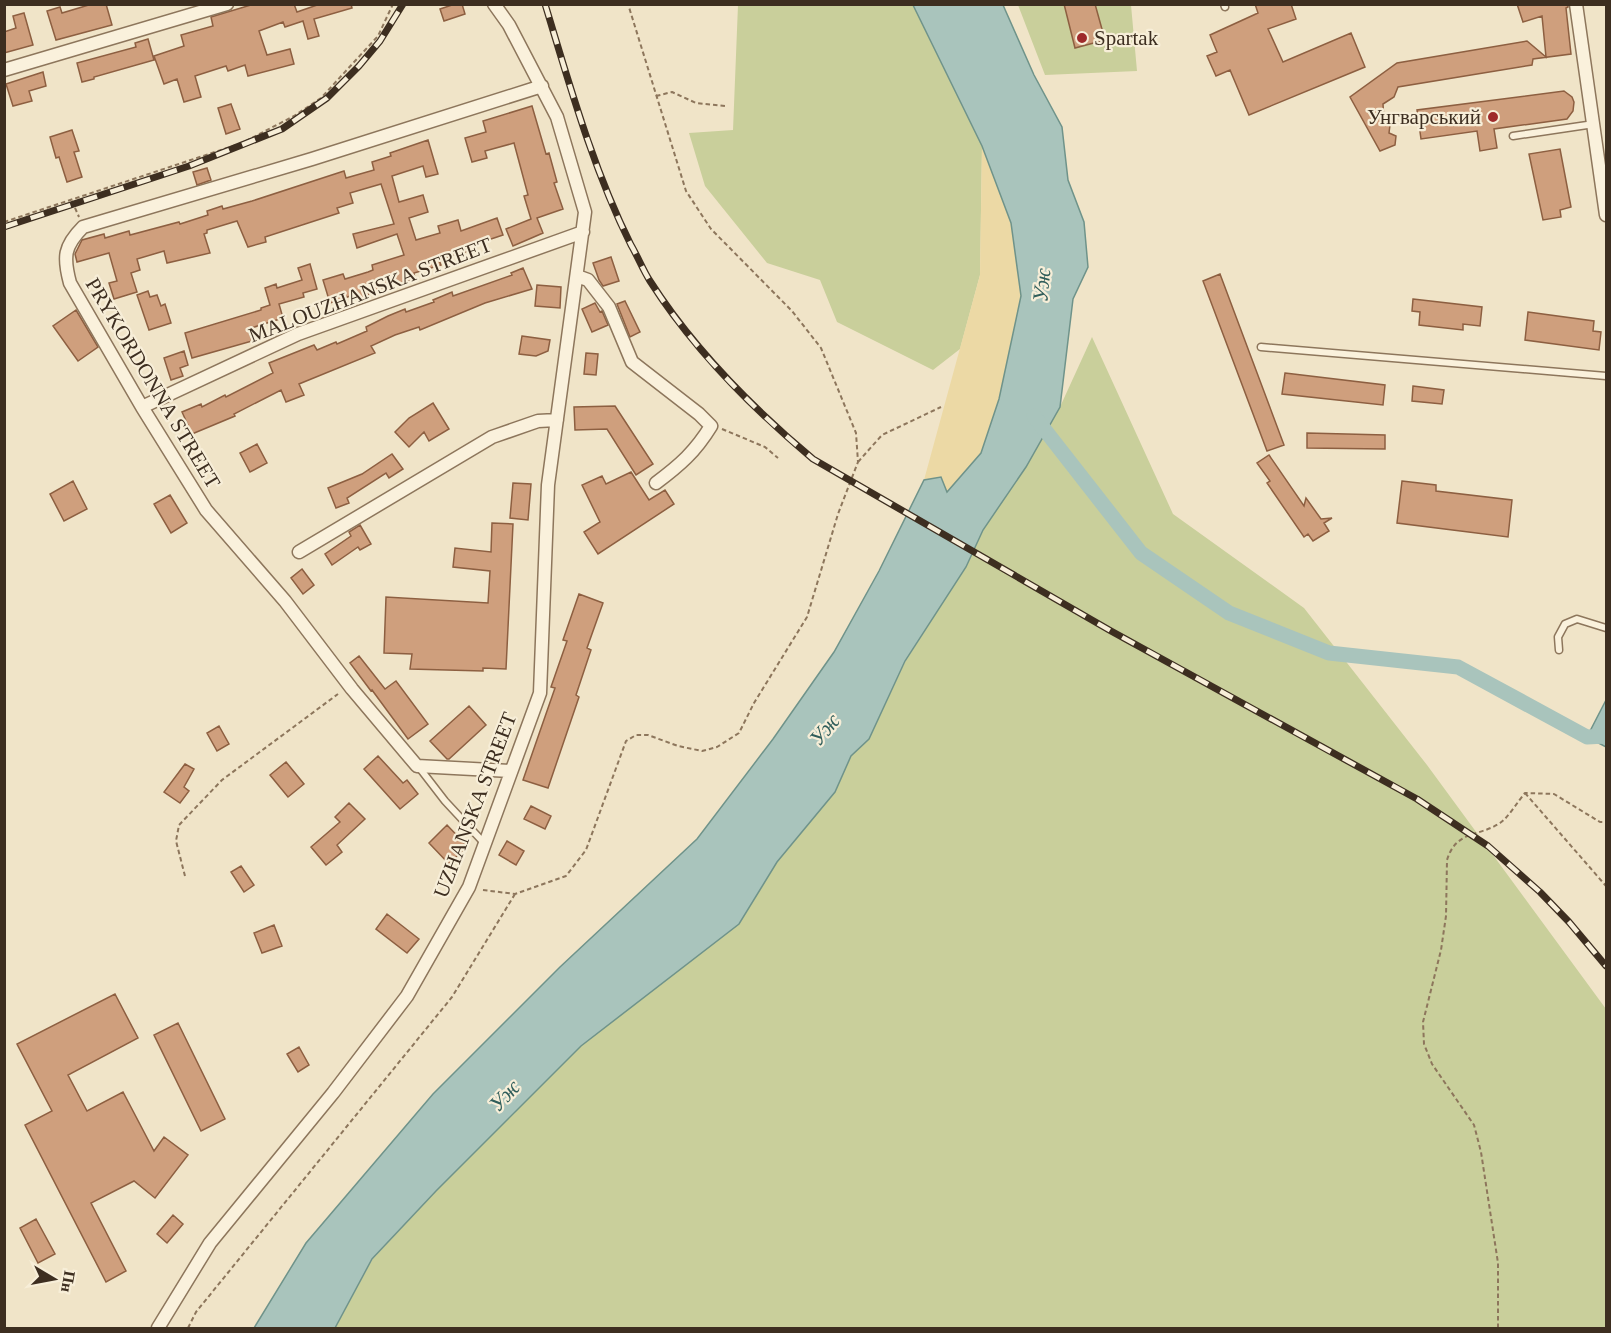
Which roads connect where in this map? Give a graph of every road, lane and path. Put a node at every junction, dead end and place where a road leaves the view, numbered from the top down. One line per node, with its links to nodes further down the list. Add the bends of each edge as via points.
1 (227, 4): 6 (street)
2 (393, 4): 13 (path, via 378,36 321,98 294,116 242,142)
3 (494, 4): 7 (street, UZHANSKA STREET)
4 (628, 4): 8 (path)
5 (1576, 4): 10 (street)
6 (4, 70)
7 (542, 86): 14 (street, UZHANSKA STREET, via 557,117 585,212); 19 (street, PRYKORDONNA STREET, via 83,227 66,255 70,283)
8 (656, 96): 9 (path, via 672,92 696,103); 23 (path, via 686,191 711,229 792,311 821,348 856,433)
9 (725, 106)
10 (1594, 124): 11 (lane); 12 (street)
11 (1513, 136)
12 (1606, 215)
13 (4, 222)
14 (583, 232): 15 (street, UZHANSKA STREET); 19 (street, MALOUZHANSKA STREET, via 298,334)
15 (577, 276): 20 (street, UZHANSKA STREET); 21 (street, via 588,280 609,307 632,362)
16 (1260, 347): 17 (lane)
17 (1606, 376)
18 (941, 406): 23 (path, via 882,435)
19 (142, 407): 28 (street, PRYKORDONNA STREET, via 206,510 285,601)
20 (557, 420): 25 (street, via 538,421 492,437); 30 (street, UZHANSKA STREET, via 548,485 540,693)
21 (711, 426): 22 (path, via 765,447); 24 (street, via 684,462)
22 (778, 458)
23 (858, 462): 37 (path, via 807,617 739,733 702,751 648,735 636,735 626,741 586,850 566,876)
24 (656, 483)
25 (299, 552)
26 (1606, 628): 27 (lane, via 1577,619 1565,624 1558,638)
27 (1559, 650)
28 (352, 689): 29 (street, PRYKORDONNA STREET); 34 (path, via 337,694 222,780 179,825 176,841)
29 (417, 765): 30 (street); 33 (lane)
30 (511, 771): 33 (street, UZHANSKA STREET)
31 (1525, 793): 32 (path, via 1554,794); 35 (path); 40 (path, via 1501,823 1462,838 1449,853 1441,950 1423,1022 1424,1044 1432,1064 1474,1125 1481,1152 1498,1263)
32 (1606, 822)
33 (485, 844): 36 (street, UZHANSKA STREET)
34 (185, 876)
35 (1606, 885)
36 (468, 887): 37 (path); 38 (street, UZHANSKA STREET, via 407,996 333,1094 210,1243)
37 (514, 894): 39 (path, via 452,997 196,1312)
38 (158, 1329)
39 (188, 1329)
40 (1498, 1329)

